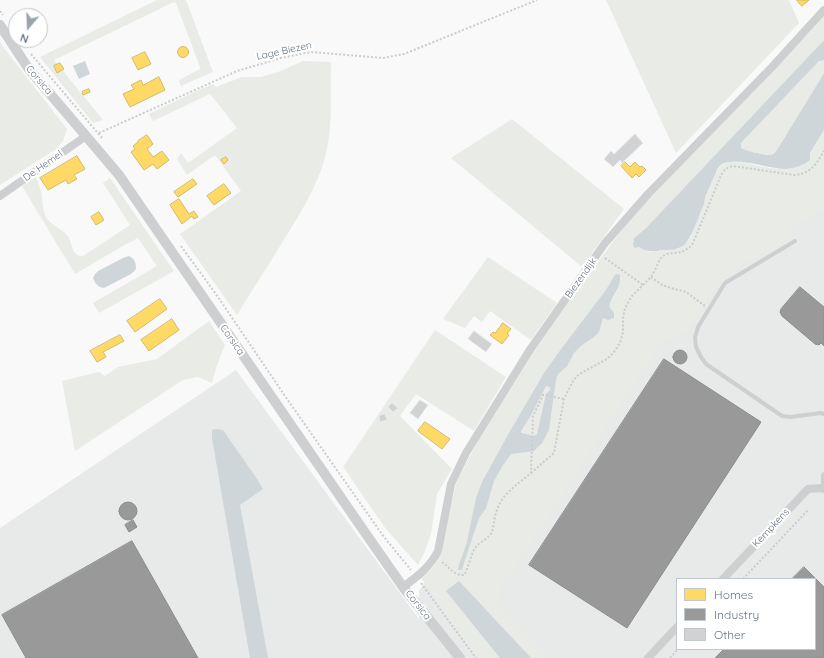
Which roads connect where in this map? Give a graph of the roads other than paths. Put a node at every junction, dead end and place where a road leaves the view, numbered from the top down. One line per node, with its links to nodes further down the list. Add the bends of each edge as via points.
1 (824, 10): 10 (street, Biezendijk, via 648,194 605,243 529,351 466,454 451,484 438,551 431,563)
2 (0, 25): 3 (street, Corsica, via 28,68)
3 (86, 136): 4 (street, De Hemel); 10 (street, Corsica, via 119,175)
4 (0, 196)
5 (795, 240): 6 (lane, via 725,283 698,327 696,347 706,364 782,416)
6 (824, 414)
7 (824, 474): 8 (lane)
8 (823, 488): 9 (street, Kempkens, via 808,489)
9 (724, 578)
10 (403, 587): 12 (street, Corsica)
11 (676, 628): 13 (street)
12 (460, 658)
13 (648, 658)

